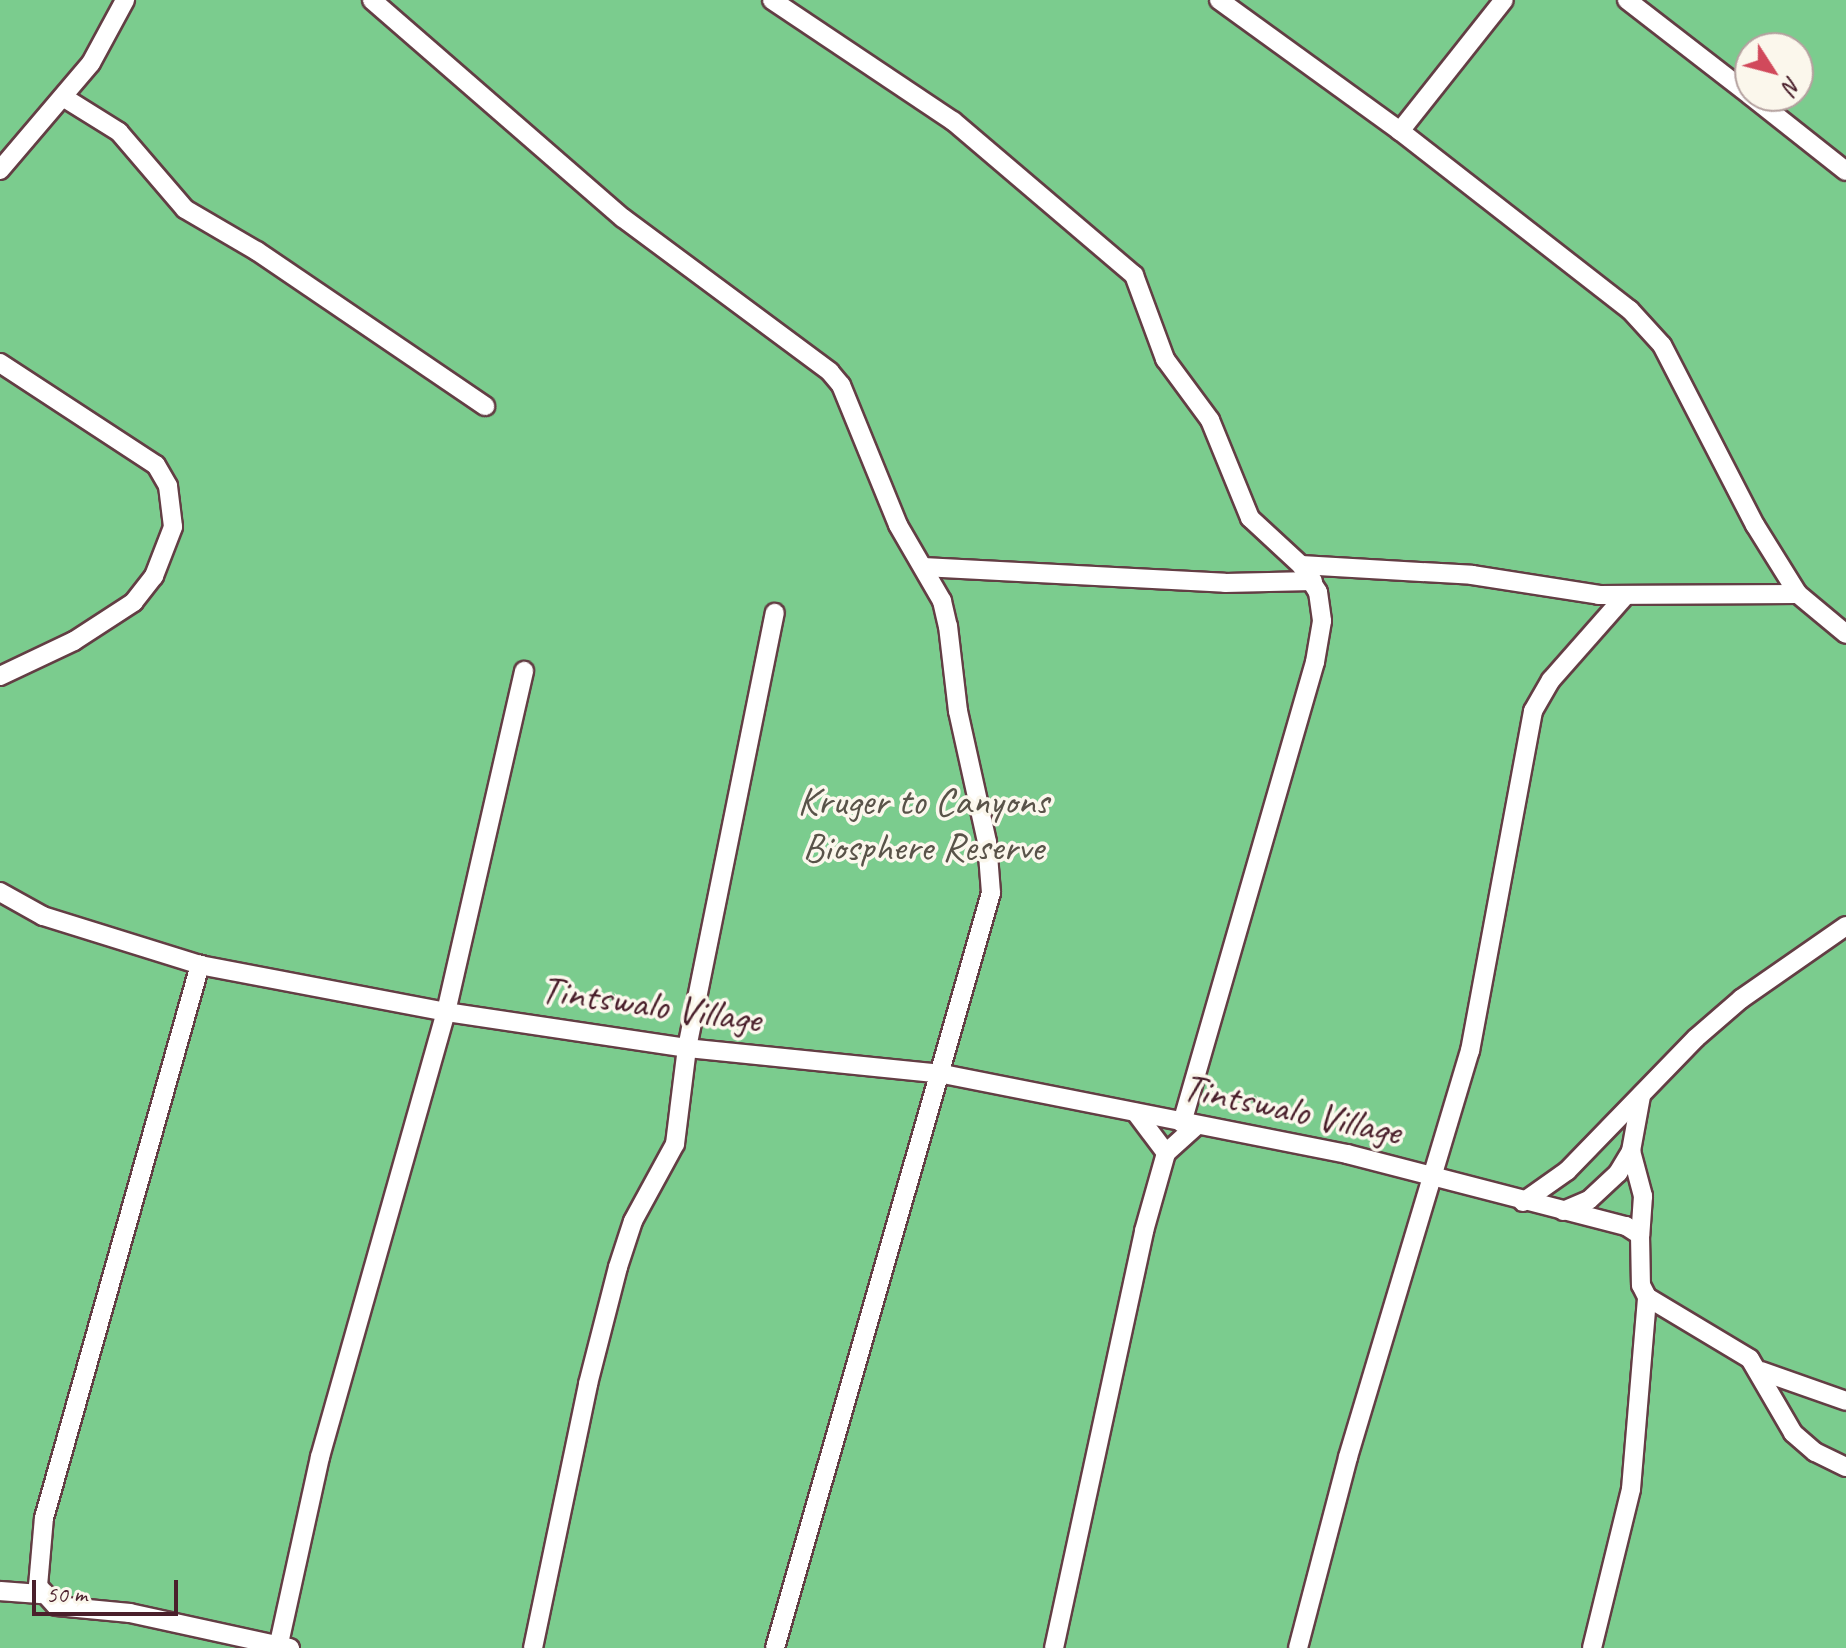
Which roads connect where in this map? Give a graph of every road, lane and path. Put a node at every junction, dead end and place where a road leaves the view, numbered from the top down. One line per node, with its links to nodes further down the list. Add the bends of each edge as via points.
1 (125, 0): 8 (street, via 105,42)
2 (372, 0): 16 (street, via 623,218 830,372 848,399 898,525)
3 (772, 0): 15 (street, via 953,121 1134,275 1165,359 1210,420 1250,518)
4 (1219, 0): 10 (street)
5 (1504, 0): 10 (street)
6 (1627, 0): 7 (street)
7 (1734, 83)
8 (63, 97): 11 (street); 14 (street, via 119,132 185,209 257,251)
9 (1771, 112): 12 (street)
10 (1400, 131): 18 (street, via 1630,310 1662,345 1755,525)
11 (0, 170)
12 (1846, 171)
13 (0, 363): 23 (street, via 156,465 168,486 173,527 154,576 134,602 74,641)
14 (485, 406)
15 (1301, 565): 17 (street); 19 (street, via 1472,575)
16 (923, 567): 17 (street, via 1225,583); 29 (street, via 948,626 958,711 991,867 984,925)
17 (1313, 581): 32 (street, via 1321,606 1315,662)
18 (1798, 594): 19 (street); 21 (street)
19 (1625, 596): 35 (street, via 1551,680 1533,711 1470,1051)
20 (775, 613): 28 (street)
21 (1846, 634)
22 (524, 671): 27 (street)
23 (0, 676)
24 (0, 892): 26 (street, Tintswalo Village, via 43,916)
25 (1846, 926): 30 (street, via 1741,999)
26 (200, 965): 27 (street, Tintswalo Village); 44 (street, via 44,1518 37,1570)
27 (446, 1012): 28 (street, Tintswalo Village); 45 (street, via 320,1457)
28 (687, 1048): 29 (street, Tintswalo Village); 46 (street, via 673,1151 633,1221 592,1370)
29 (943, 1074): 31 (street, Tintswalo Village); 47 (street)
30 (1641, 1096): 33 (street); 36 (street, via 1567,1171)
31 (1136, 1113): 32 (street, Tintswalo Village); 34 (street)
32 (1189, 1124): 34 (street); 35 (street, Tintswalo Village)
33 (1631, 1151): 37 (street, via 1608,1184); 38 (street, via 1643,1196)
34 (1166, 1153): 48 (street, via 1144,1231)
35 (1435, 1177): 36 (street, Tintswalo Village); 49 (street, via 1348,1457)
36 (1523, 1202): 37 (street, Tintswalo Village)
37 (1563, 1211): 38 (street, Tintswalo Village, via 1626,1226)
38 (1640, 1235): 39 (street, via 1641,1285)
39 (1647, 1297): 40 (street, via 1750,1359); 50 (street, via 1631,1489)
40 (1761, 1371): 41 (street); 42 (street, via 1793,1433 1815,1452)
41 (1846, 1401)
42 (1846, 1467)
43 (0, 1591): 44 (street)
44 (41, 1594): 45 (street, via 56,1606 130,1613)
45 (282, 1647)
46 (533, 1648)
47 (775, 1648)
48 (1054, 1648)
49 (1298, 1648)
50 (1592, 1648)

